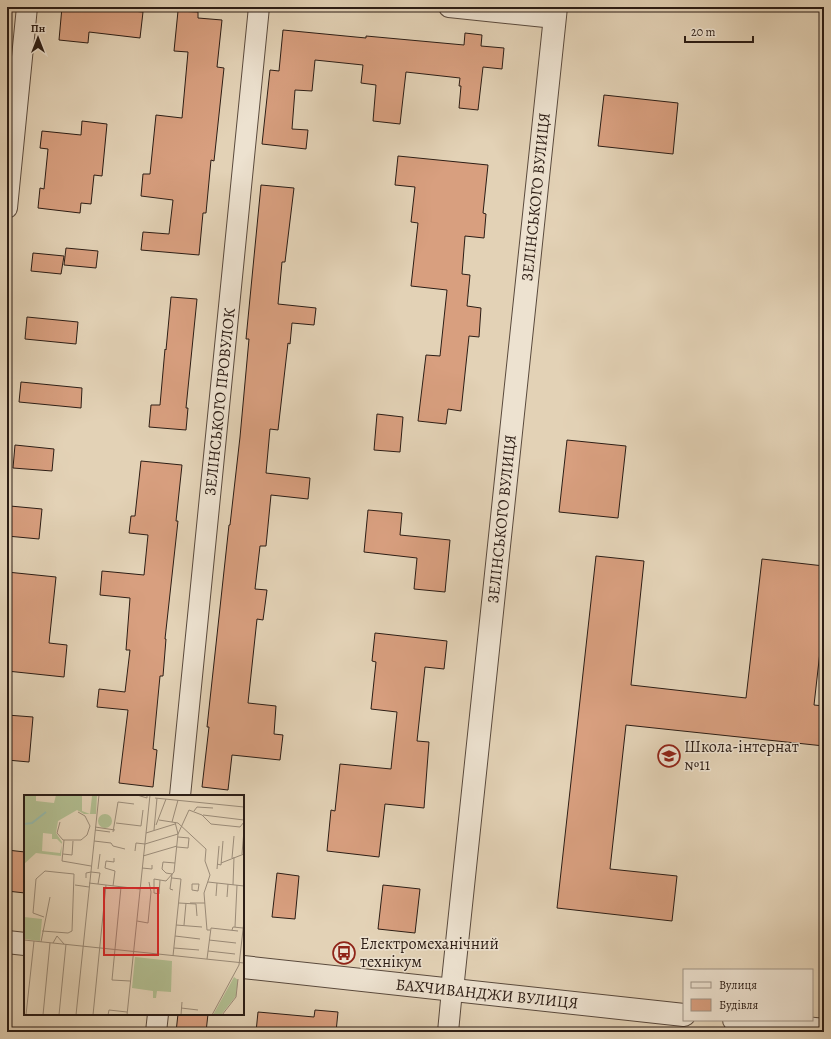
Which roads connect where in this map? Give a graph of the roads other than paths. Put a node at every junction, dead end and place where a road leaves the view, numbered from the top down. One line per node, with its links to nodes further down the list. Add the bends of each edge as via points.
1 (27, 7): 5 (street)
2 (259, 7): 6 (street, ЗЕЛІНСЬКОГО ПРОВУЛОК)
3 (449, 7): 4 (street)
4 (555, 12): 10 (street, ЗЕЛІНСЬКОГО ВУЛИЦЯ)
5 (7, 208)
6 (180, 795)
7 (7, 942): 8 (street)
8 (24, 944)
9 (244, 967): 10 (street, БАХЧИВАНДЖИ ВУЛИЦЯ)
10 (452, 990): 12 (street, БАХЧИВАНДЖИ ВУЛИЦЯ); 16 (street, ЗЕЛІНСЬКОГО ВУЛИЦЯ)
11 (158, 1015): 15 (street)
12 (683, 1015)
13 (743, 1021): 14 (street)
14 (824, 1030)
15 (156, 1032)
16 (448, 1032)

